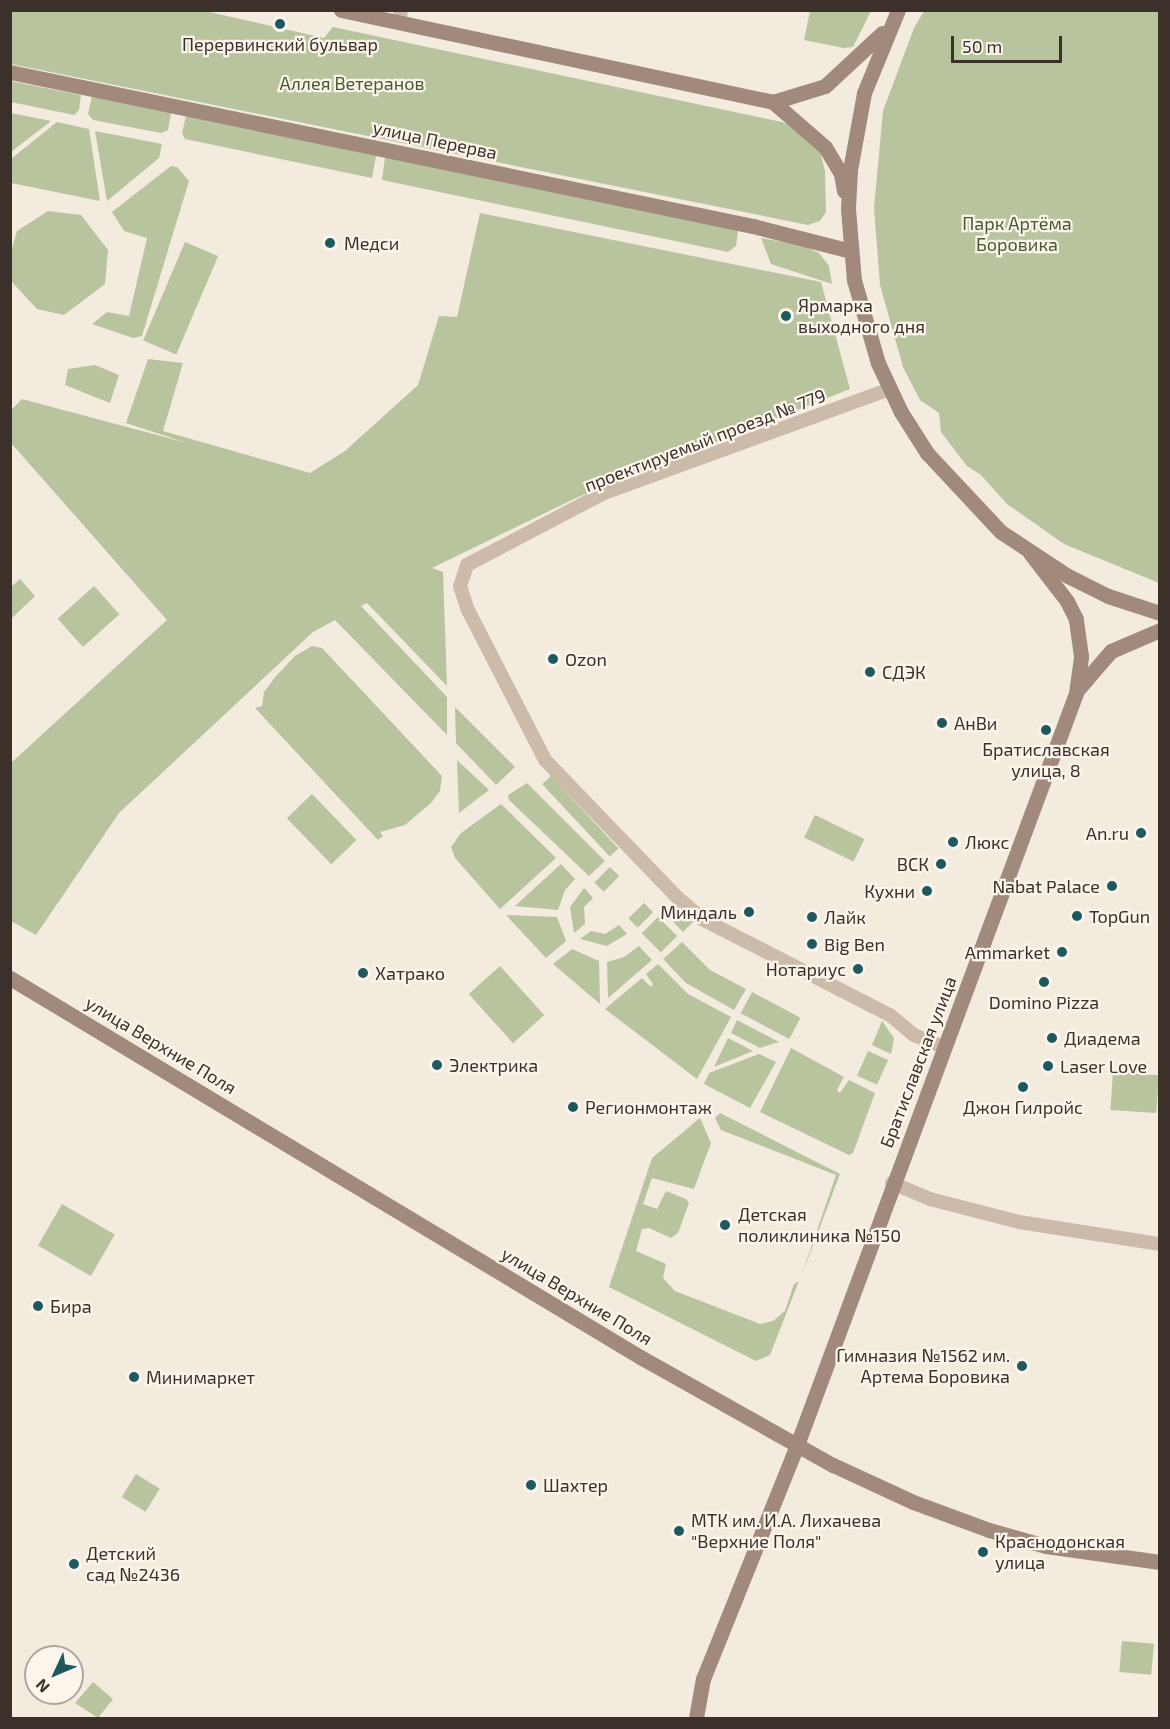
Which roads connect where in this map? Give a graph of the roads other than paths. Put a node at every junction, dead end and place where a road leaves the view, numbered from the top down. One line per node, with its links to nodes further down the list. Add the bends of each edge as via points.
1 (341, 10): 2 (main road)
2 (400, 16): 5 (main road)
3 (895, 16): 5 (main road, via 866,51 825,86); 6 (main road, Братиславская улица, via 864,93 850,170)
4 (10, 72): 7 (main road, улица Перерва, via 753,226)
5 (773, 102): 6 (main road, via 825,147 841,174)
6 (848, 209): 7 (main road, Братиславская улица)
7 (850, 251): 8 (main road, Братиславская улица, via 868,335)
8 (890, 389): 9 (main road, Братиславская улица, via 908,423 950,481 1001,532); 14 (street, проектируемый проезд № 779, via 604,493 467,566 460,586 468,610 545,760 677,897 709,923 890,1015 914,1035)
9 (1030, 553): 10 (main road, Братиславская улица, via 1108,596); 12 (main road, Братиславская улица, via 1076,619 1081,656)
10 (1160, 613)
11 (1160, 630): 12 (main road, Братиславская улица, via 1111,651)
12 (1076, 693): 14 (main road, Братиславская улица)
13 (10, 978): 17 (main road, улица Верхние Поля, via 536,1295)
14 (944, 1047): 15 (main road, Братиславская улица)
15 (892, 1183): 16 (street, via 930,1199 1018,1222); 17 (main road, Братиславская улица)
16 (1160, 1244)
17 (797, 1445): 18 (main road, улица Верхние Поля, via 964,1522 1046,1546); 19 (main road, via 703,1679)
18 (1160, 1562)
19 (696, 1719)

